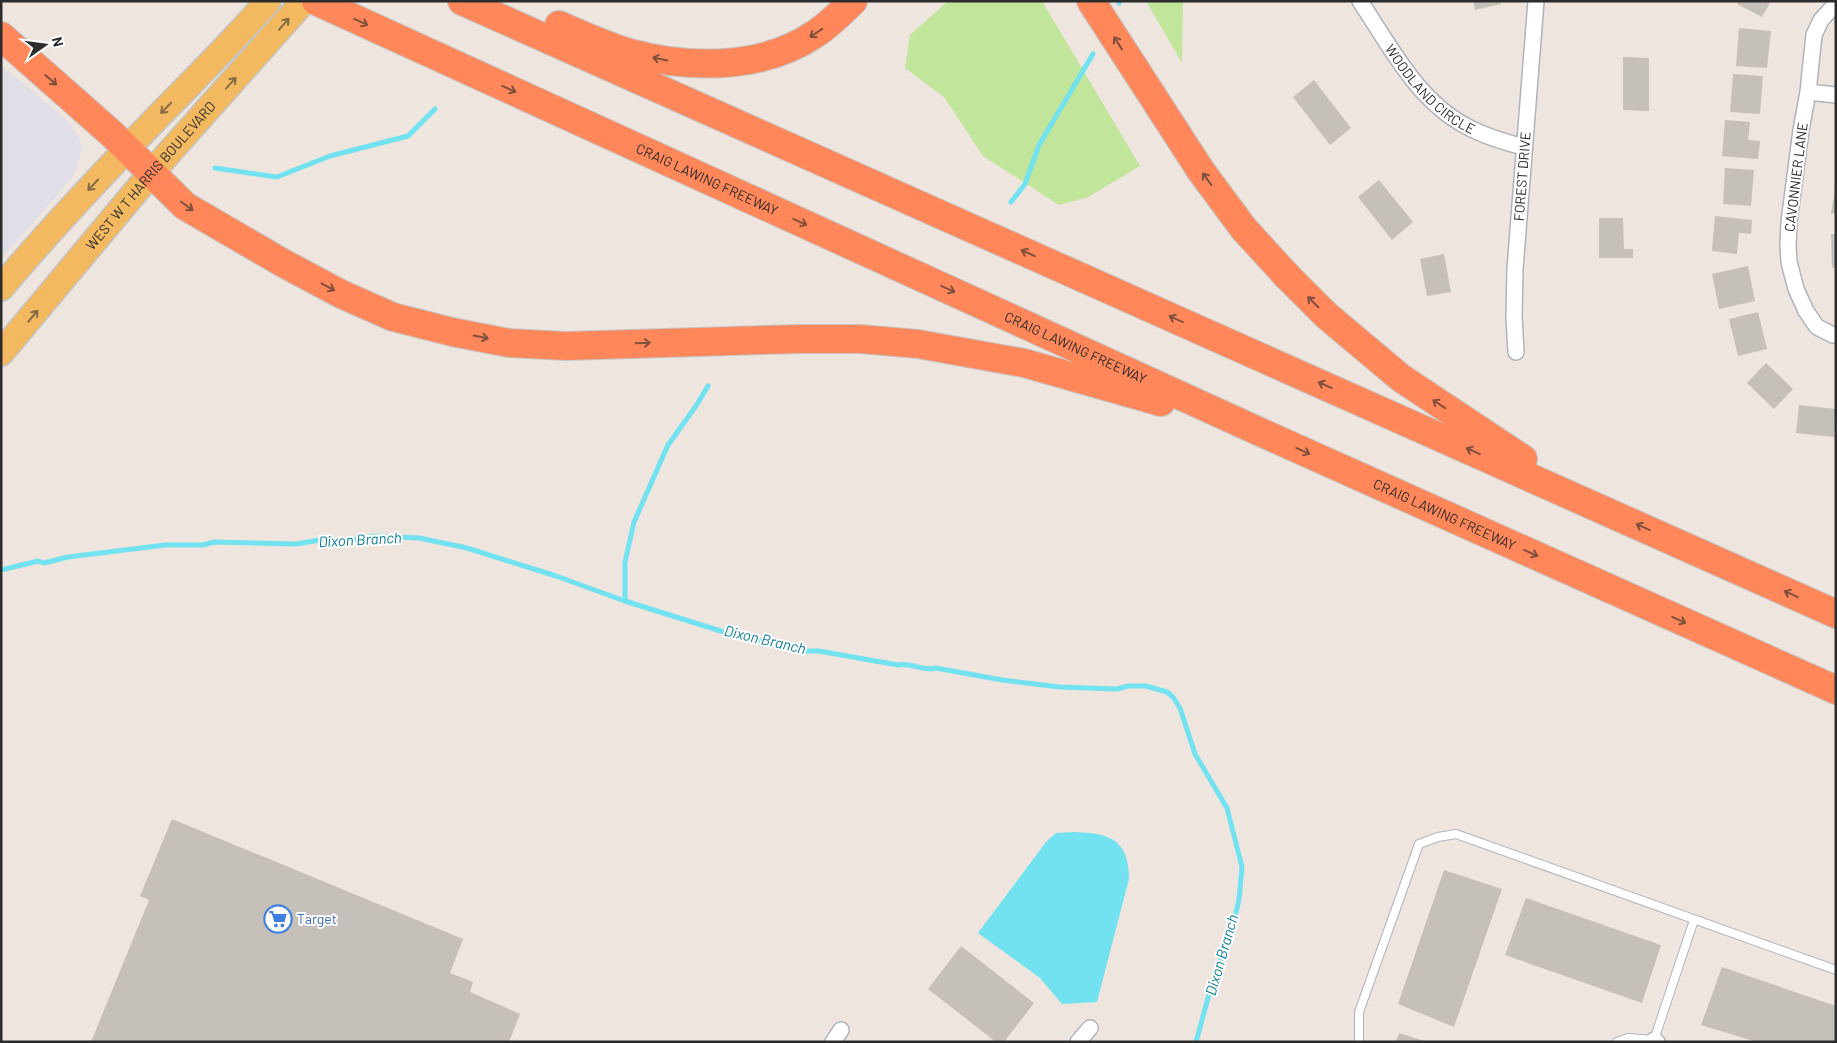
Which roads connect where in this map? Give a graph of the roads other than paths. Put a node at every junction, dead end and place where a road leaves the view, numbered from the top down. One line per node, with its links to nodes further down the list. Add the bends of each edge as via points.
1 (268, 1): 15 (main road, one-way to 15)
2 (304, 1): 16 (main road, WEST W T HARRIS BOULEVARD, one-way to 2)
3 (316, 1): 21 (highway, CRAIG LAWING FREEWAY, one-way to 21)
4 (462, 1): 10 (highway)
5 (853, 1): 10 (highway, one-way to 10, via 815,34 790,48 737,62 703,65 629,53 545,19)
6 (1091, 1): 22 (highway, one-way to 6, via 1401,378 1326,315 1244,229 1191,156)
7 (1360, 1): 14 (street, WOODLAND CIRCLE, via 1415,82 1433,101 1466,127)
8 (1536, 1): 14 (street, FOREST DRIVE)
9 (1831, 9): 12 (street, CAVONNIER LANE, via 1821,20 1814,36)
10 (508, 21): 22 (highway, one-way to 10)
11 (1, 36): 15 (highway, one-way to 15)
12 (1808, 92): 13 (street); 18 (street, CAVONNIER LANE, via 1789,222 1789,262 1806,311 1818,327)
13 (1836, 95)
14 (1524, 147): 19 (street, FOREST DRIVE, via 1515,269)
15 (127, 149): 16 (highway); 17 (main road, one-way to 17)
16 (152, 172): 20 (main road, WEST W T HARRIS BOULEVARD, one-way to 16); 21 (highway, one-way to 21, via 185,206 299,272 392,317 452,332 509,343 566,346 798,339 860,339 918,344 1024,363)
17 (1, 288)
18 (1833, 335)
19 (1516, 352)
20 (1, 353)
21 (1258, 431): 24 (highway, CRAIG LAWING FREEWAY, one-way to 24)
22 (1598, 507): 23 (highway, one-way to 22)
23 (1836, 614)
24 (1836, 690)
25 (1694, 920): 26 (lane); 28 (lane); 30 (lane, via 1456,834 1438,837 1419,844 1359,1012)
26 (1836, 970)
27 (1090, 1028): 29 (street)
28 (1655, 1041): 31 (lane, via 1628,1038)
29 (1078, 1042)
30 (1358, 1042)
31 (1617, 1042)

